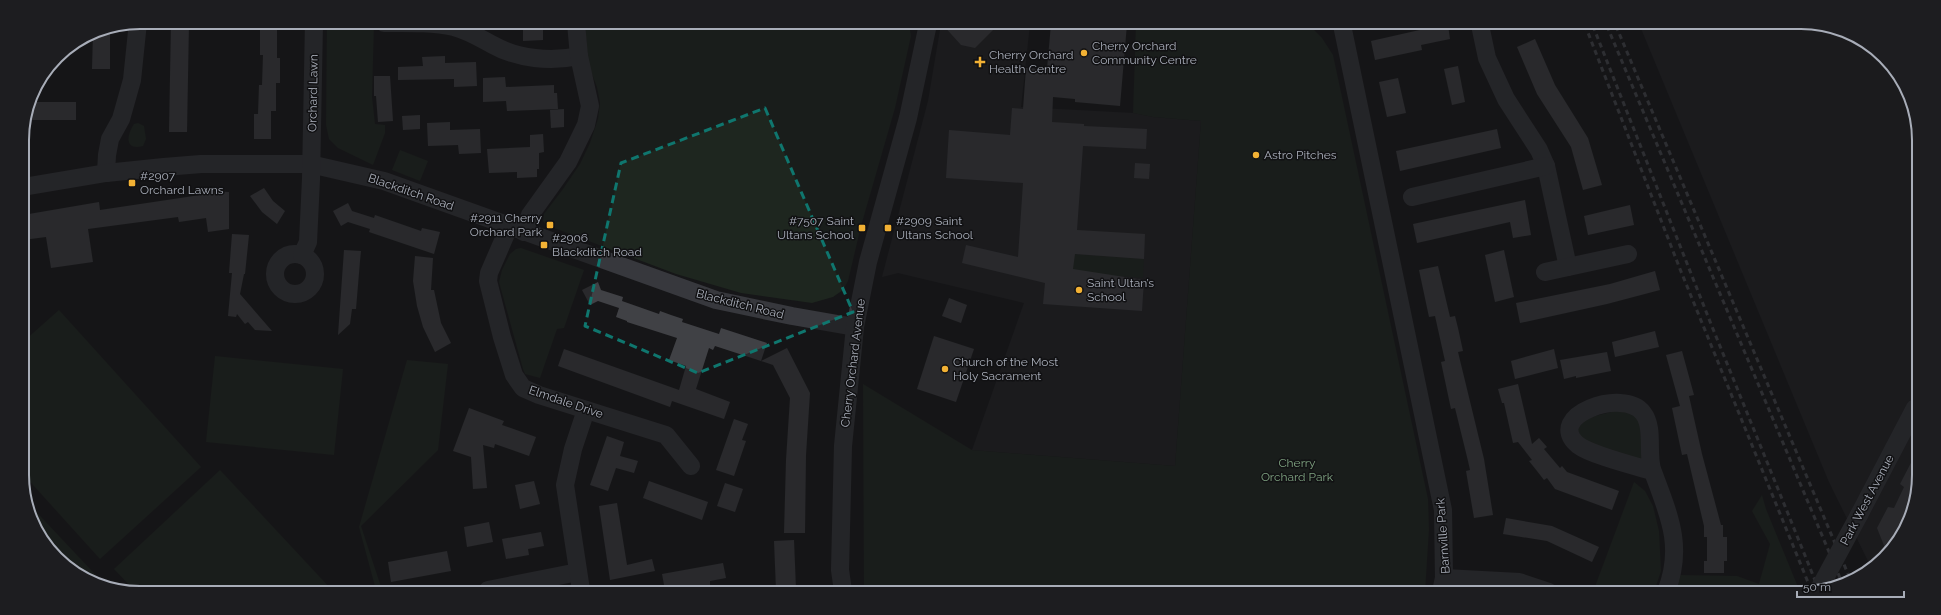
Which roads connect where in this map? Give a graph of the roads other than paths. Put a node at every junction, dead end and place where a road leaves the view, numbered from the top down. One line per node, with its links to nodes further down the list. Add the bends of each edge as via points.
1 (137, 29): 11 (street, via 132,80 121,119 110,139)
2 (314, 29): 9 (street, Orchard Lawn)
3 (460, 29): 8 (street, via 503,50 543,60 554,61)
4 (577, 29): 8 (street, Elmdale Drive)
5 (927, 29): 19 (street, Cherry Orchard Avenue, via 908,118 868,262)
6 (1343, 29): 26 (street, Barnville Park, via 1444,510)
7 (1481, 29): 10 (street, via 1487,58 1506,98 1539,150)
8 (579, 56): 14 (street, Elmdale Drive, via 590,106 586,125 568,162)
9 (310, 164): 11 (street, Blackditch Road, via 201,164); 14 (street, Blackditch Road, via 384,182); 16 (street, Orchard Lawn, via 308,242)
10 (1546, 166): 13 (street); 17 (street)
11 (106, 173): 12 (street, Blackditch Road)
12 (29, 186)
13 (1412, 197)
14 (517, 229): 19 (street, Blackditch Road, via 716,300); 20 (street, Elmdale Drive, via 489,273 488,281 514,375 523,388 531,392)
15 (1628, 254): 17 (street)
16 (302, 255)
17 (1568, 267): 18 (street)
18 (1545, 272)
19 (855, 327): 29 (street, Cherry Orchard Avenue, via 843,446 840,570)
20 (586, 410): 22 (street, Elmdale Drive, via 666,435); 24 (street, via 573,449 565,485)
21 (1912, 414): 25 (street, Park West Avenue, bridge)
22 (691, 466)
23 (1652, 471): 23 (street, via 1626,464 1577,444 1570,433 1572,419 1588,409 1616,402 1632,404 1644,413 1649,432); 31 (street, via 1666,503 1672,531 1674,552 1672,577)
24 (578, 572): 27 (street); 28 (street)
25 (1822, 584)
26 (1442, 585): 30 (street, Barnville Park, via 1512,581)
27 (508, 586)
28 (581, 586)
29 (842, 586)
30 (1529, 586)
31 (1668, 586)

